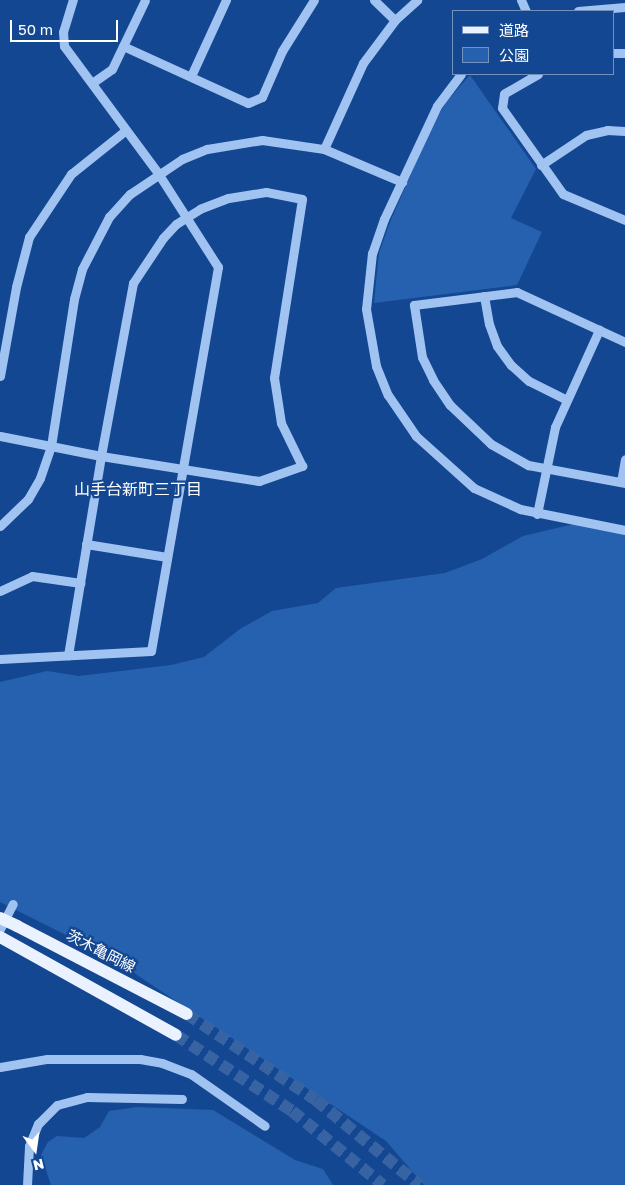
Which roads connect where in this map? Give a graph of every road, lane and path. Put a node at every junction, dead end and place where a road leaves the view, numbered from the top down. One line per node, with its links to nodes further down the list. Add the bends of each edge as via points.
1 (73, 0): 14 (street, via 63,32 64,46)
2 (144, 0): 10 (street)
3 (226, 0): 13 (street)
4 (314, 0): 13 (street, via 282,51 262,97 248,103)
5 (374, 0): 9 (street)
6 (417, 0): 9 (street)
7 (625, 7): 8 (street)
8 (590, 10)
9 (395, 20): 17 (street, via 363,63)
10 (123, 46): 13 (street); 14 (street, via 112,69)
11 (460, 75): 20 (street, via 437,106)
12 (536, 75): 18 (street, via 504,94 502,108)
13 (191, 76)
14 (92, 83): 15 (street)
15 (126, 130): 19 (street); 26 (street, via 71,174 29,237 16,287)
16 (625, 131): 18 (street, via 607,130 586,135)
17 (324, 149): 19 (street, via 286,142 235,143 207,149); 20 (street)
18 (541, 165): 22 (street, via 563,194)
19 (158, 173): 21 (street); 29 (street, via 130,194 109,217 82,269 74,299)
20 (402, 182): 35 (street, via 375,244 367,283 366,309 376,366 400,416 446,465 494,499)
21 (187, 216): 30 (street, via 163,238 133,283); 32 (street, via 218,267); 32 (street, via 217,202 248,194 266,192 302,199 274,378 281,423 302,466 259,481)
22 (625, 220)
23 (484, 296): 24 (street, via 518,292); 27 (street, via 497,346 511,365 529,381); 33 (street, via 414,306 422,357 450,405 477,432 509,456)
24 (599, 330): 25 (street); 27 (street)
25 (625, 342)
26 (0, 376)
27 (567, 400): 33 (street, via 555,426)
28 (0, 436): 29 (street)
29 (51, 446): 30 (street); 36 (street, via 40,478 28,499)
30 (101, 456): 32 (street); 38 (street)
31 (625, 459): 34 (street)
32 (182, 469): 39 (street)
33 (547, 469): 34 (street); 35 (street)
34 (623, 483)
35 (537, 514): 37 (street)
36 (0, 526)
37 (625, 530)
38 (86, 544): 39 (street); 40 (street)
39 (167, 557): 42 (street, via 151,651)
40 (80, 583): 41 (street, via 32,576); 42 (street)
41 (0, 591)
42 (68, 655): 43 (street)
43 (0, 659)
44 (13, 904): 46 (street)
45 (0, 918): 48 (main road, 茨木亀岡線, bridge)
46 (0, 929)
47 (4, 940): 49 (main road)
48 (187, 1014)
49 (176, 1035)
50 (0, 1067): 52 (street, via 47,1059 162,1063 191,1074)
51 (182, 1099): 53 (street, via 87,1097 57,1105 38,1124 32,1139)
52 (265, 1126)
53 (27, 1185)

